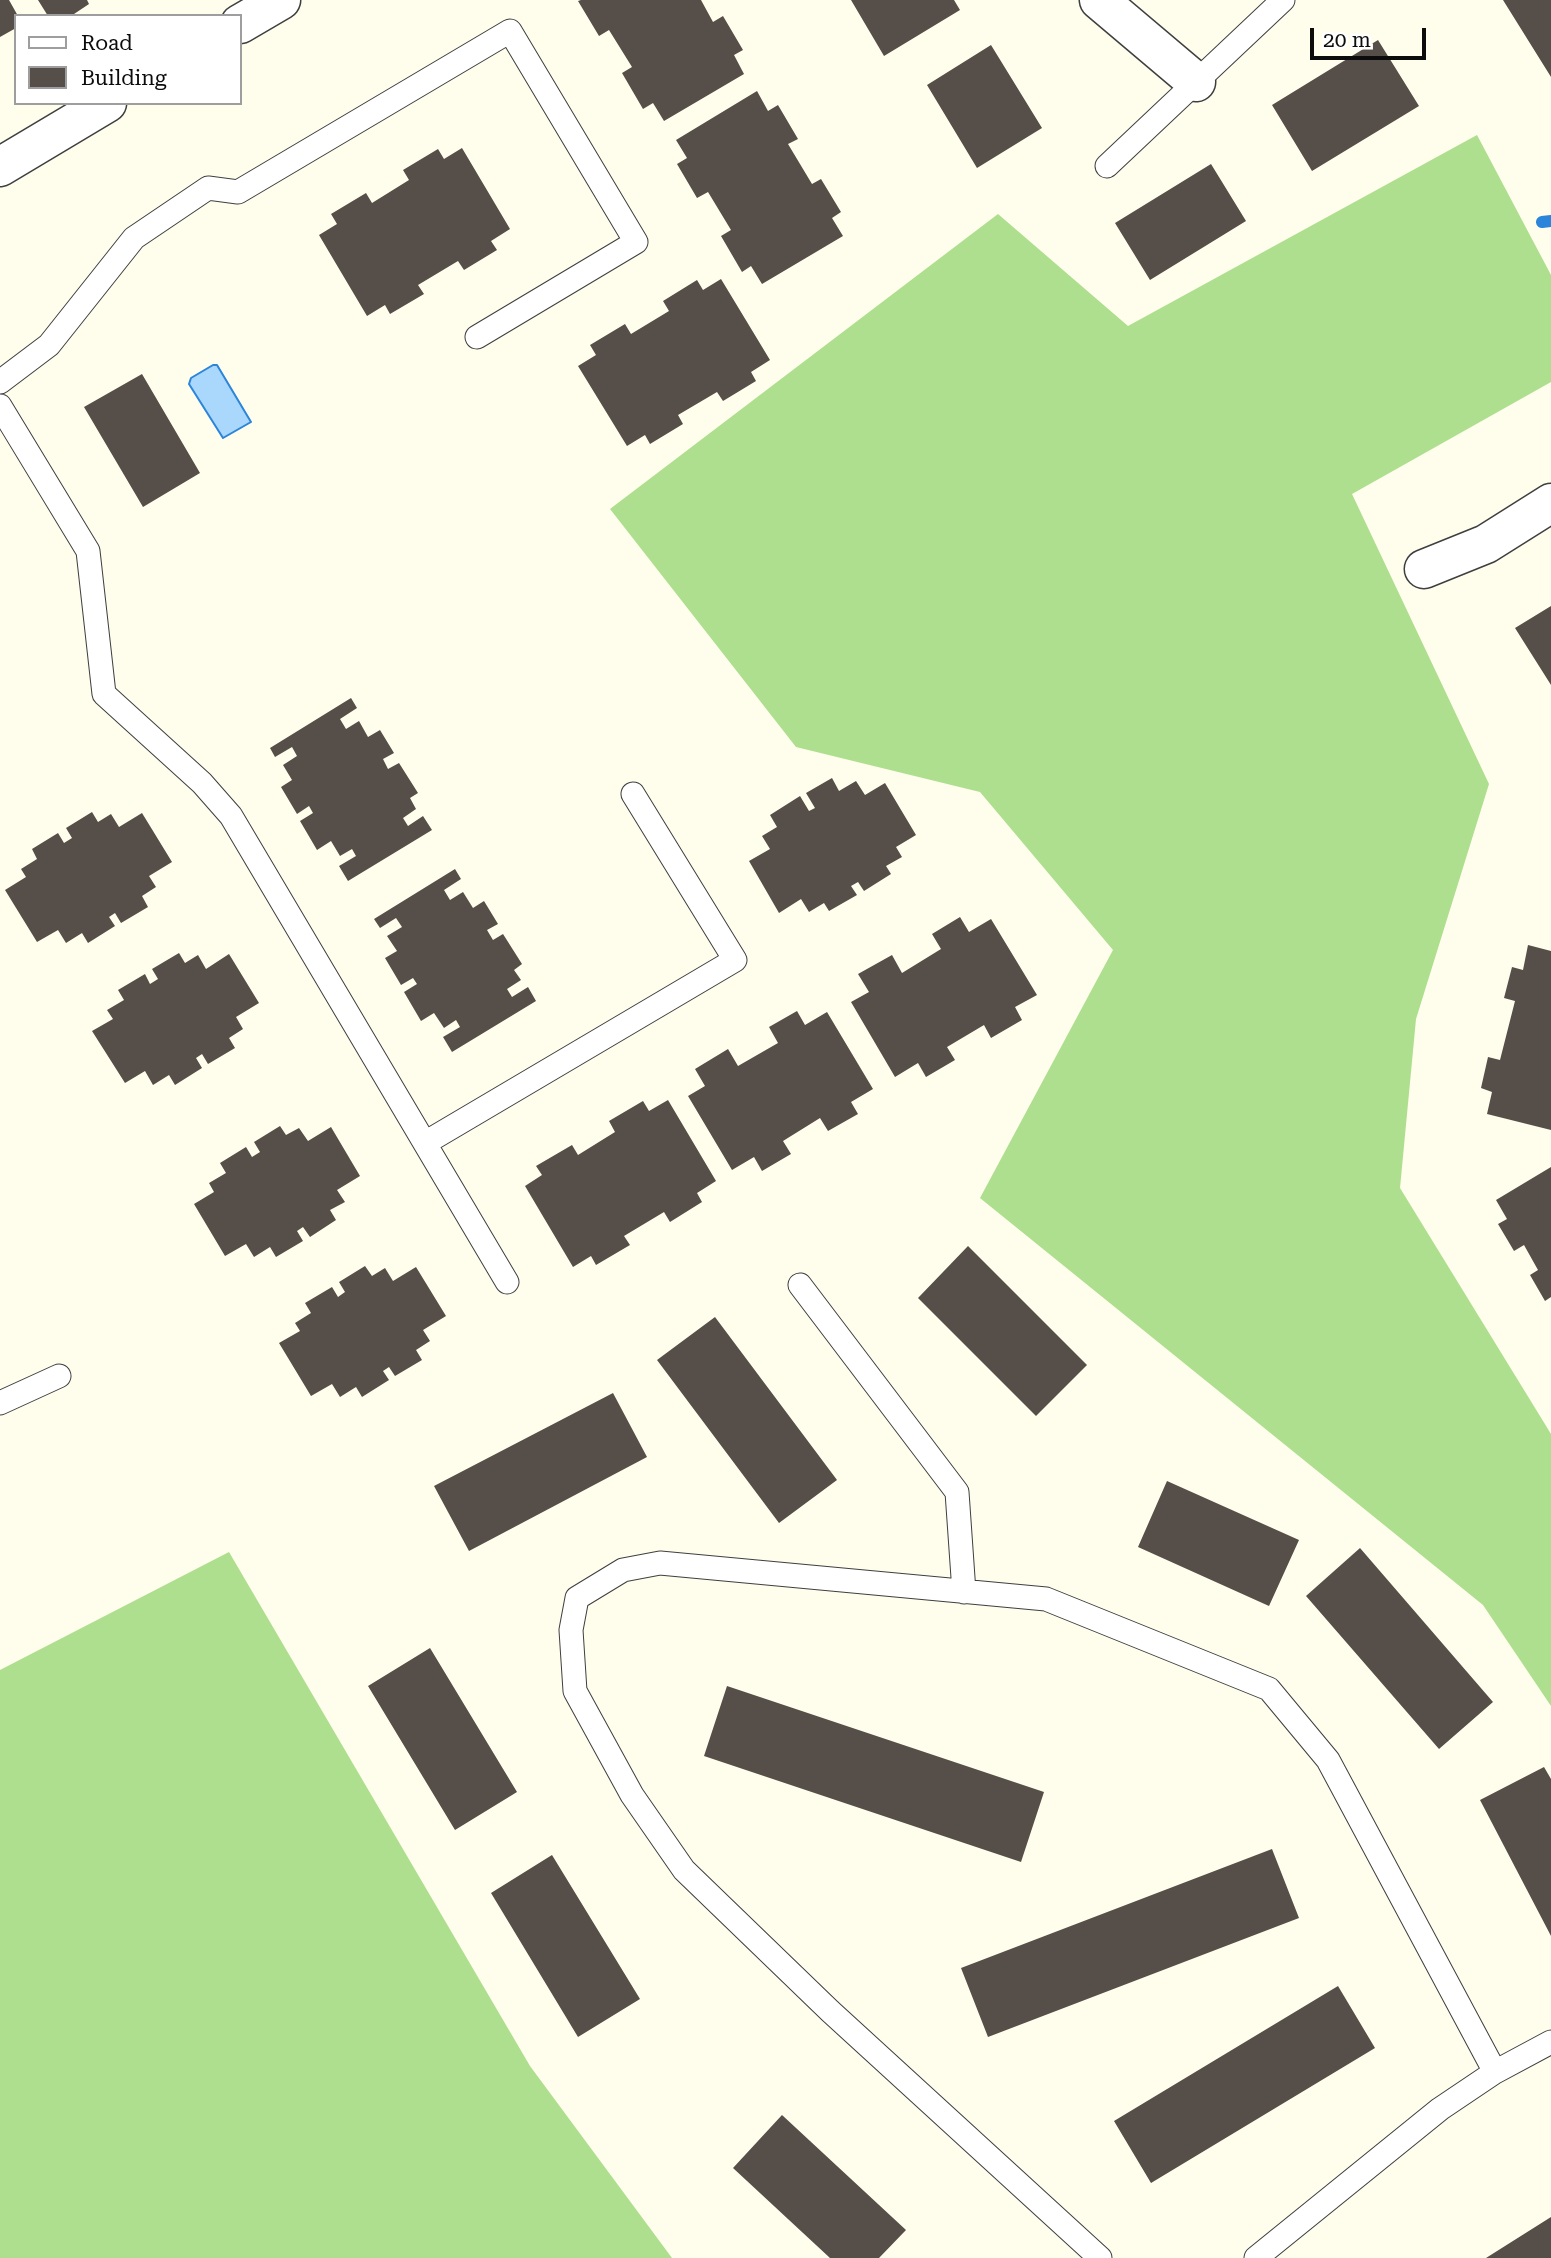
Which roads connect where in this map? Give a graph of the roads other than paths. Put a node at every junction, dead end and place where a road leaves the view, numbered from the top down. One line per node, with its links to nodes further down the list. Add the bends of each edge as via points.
1 (281, 0): 4 (street)
2 (1099, 0): 5 (street)
3 (1283, 0): 5 (lane)
4 (242, 23)
5 (1196, 82): 7 (lane)
6 (104, 105): 8 (street)
7 (1107, 166)
8 (0, 167)
9 (477, 337): 10 (lane, via 636,242 510,31 239,192 208,188 134,239 49,345)
10 (0, 382)
11 (0, 406): 15 (lane, via 88,551 104,694 202,783 231,816)
12 (1551, 503): 13 (street, via 1486,544)
13 (1424, 569)
14 (633, 794): 15 (lane, via 735,961)
15 (425, 1143): 16 (lane)
16 (507, 1282)
17 (800, 1285): 20 (lane, via 957,1492)
18 (60, 1376): 19 (lane)
19 (0, 1403)
20 (964, 1592): 22 (lane, via 1046,1599 1269,1689 1328,1760); 23 (lane, via 660,1563 623,1570 577,1598 571,1630 575,1690 632,1795 684,1870 830,2011)
21 (1551, 2042): 22 (lane)
22 (1495, 2072): 24 (lane, via 1440,2109)
23 (1100, 2258)
24 (1256, 2258)

